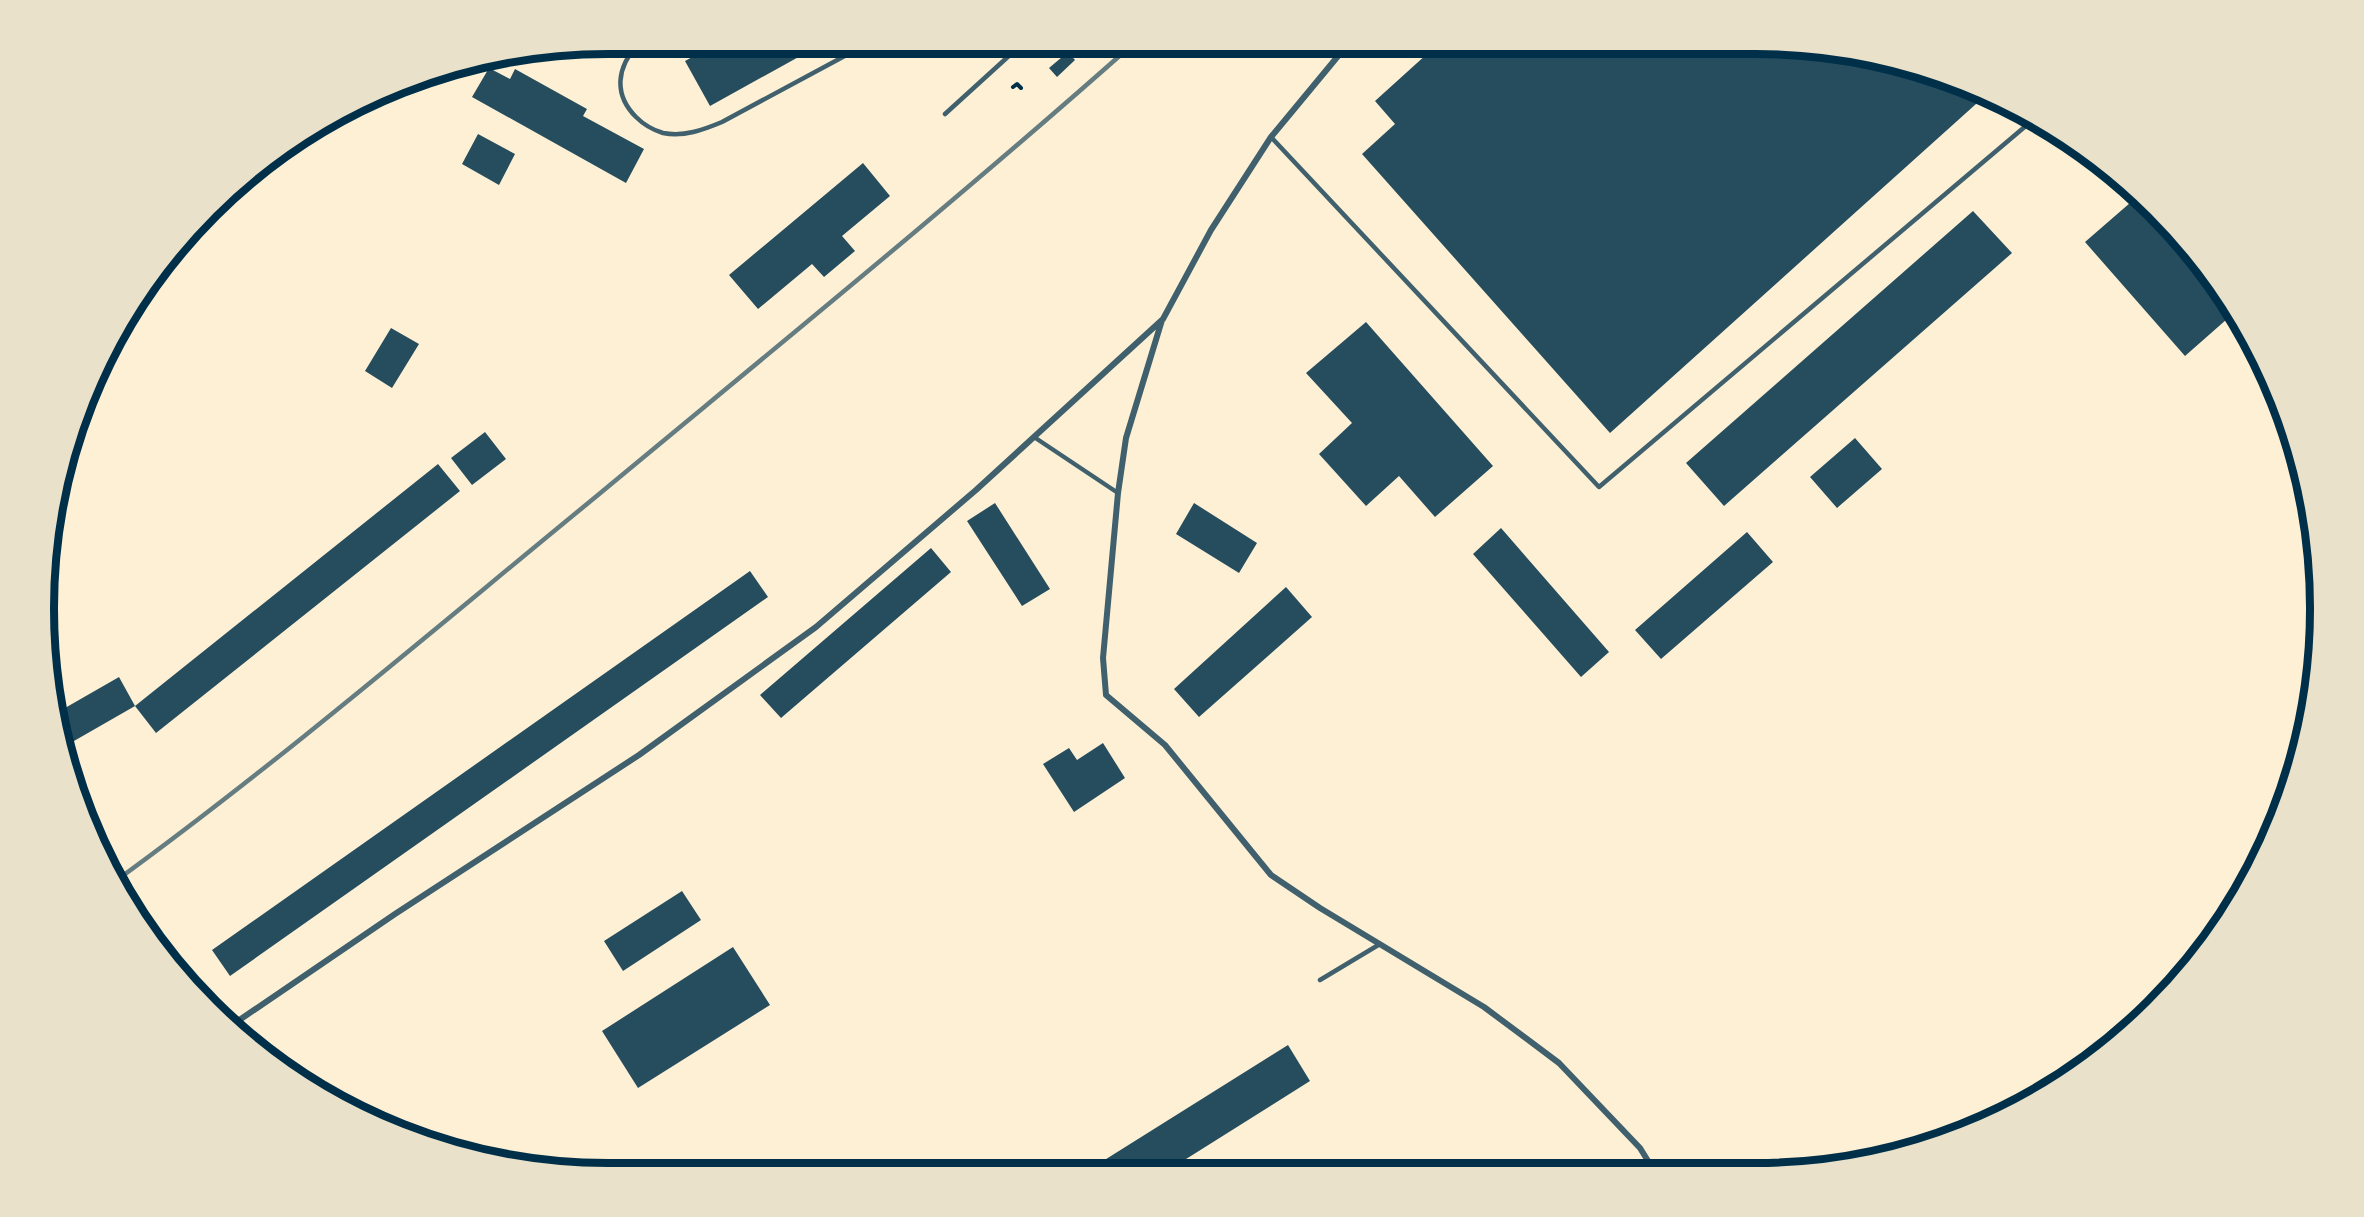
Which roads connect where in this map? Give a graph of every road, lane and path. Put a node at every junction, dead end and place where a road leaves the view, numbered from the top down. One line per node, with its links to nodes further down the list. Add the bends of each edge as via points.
1 (632, 54): 2 (lane, via 621,71 620,91 627,108 644,125 663,133 683,133 722,122)
2 (848, 54)
3 (1011, 54): 5 (lane)
4 (1340, 54): 7 (street)
5 (945, 114)
6 (2027, 125): 7 (lane, via 1599,487)
7 (1271, 137): 8 (street, via 1211,230)
8 (1162, 319): 9 (street); 10 (street, via 1126,438)
9 (1034, 437): 10 (lane); 13 (street, via 786,649 639,755)
10 (1118, 493): 11 (street, via 1103,658 1106,695 1166,745 1271,875)
11 (1380, 944): 12 (lane); 14 (street, via 1484,1007 1559,1063 1640,1148)
12 (1320, 980)
13 (238, 1020)
14 (1649, 1163)

